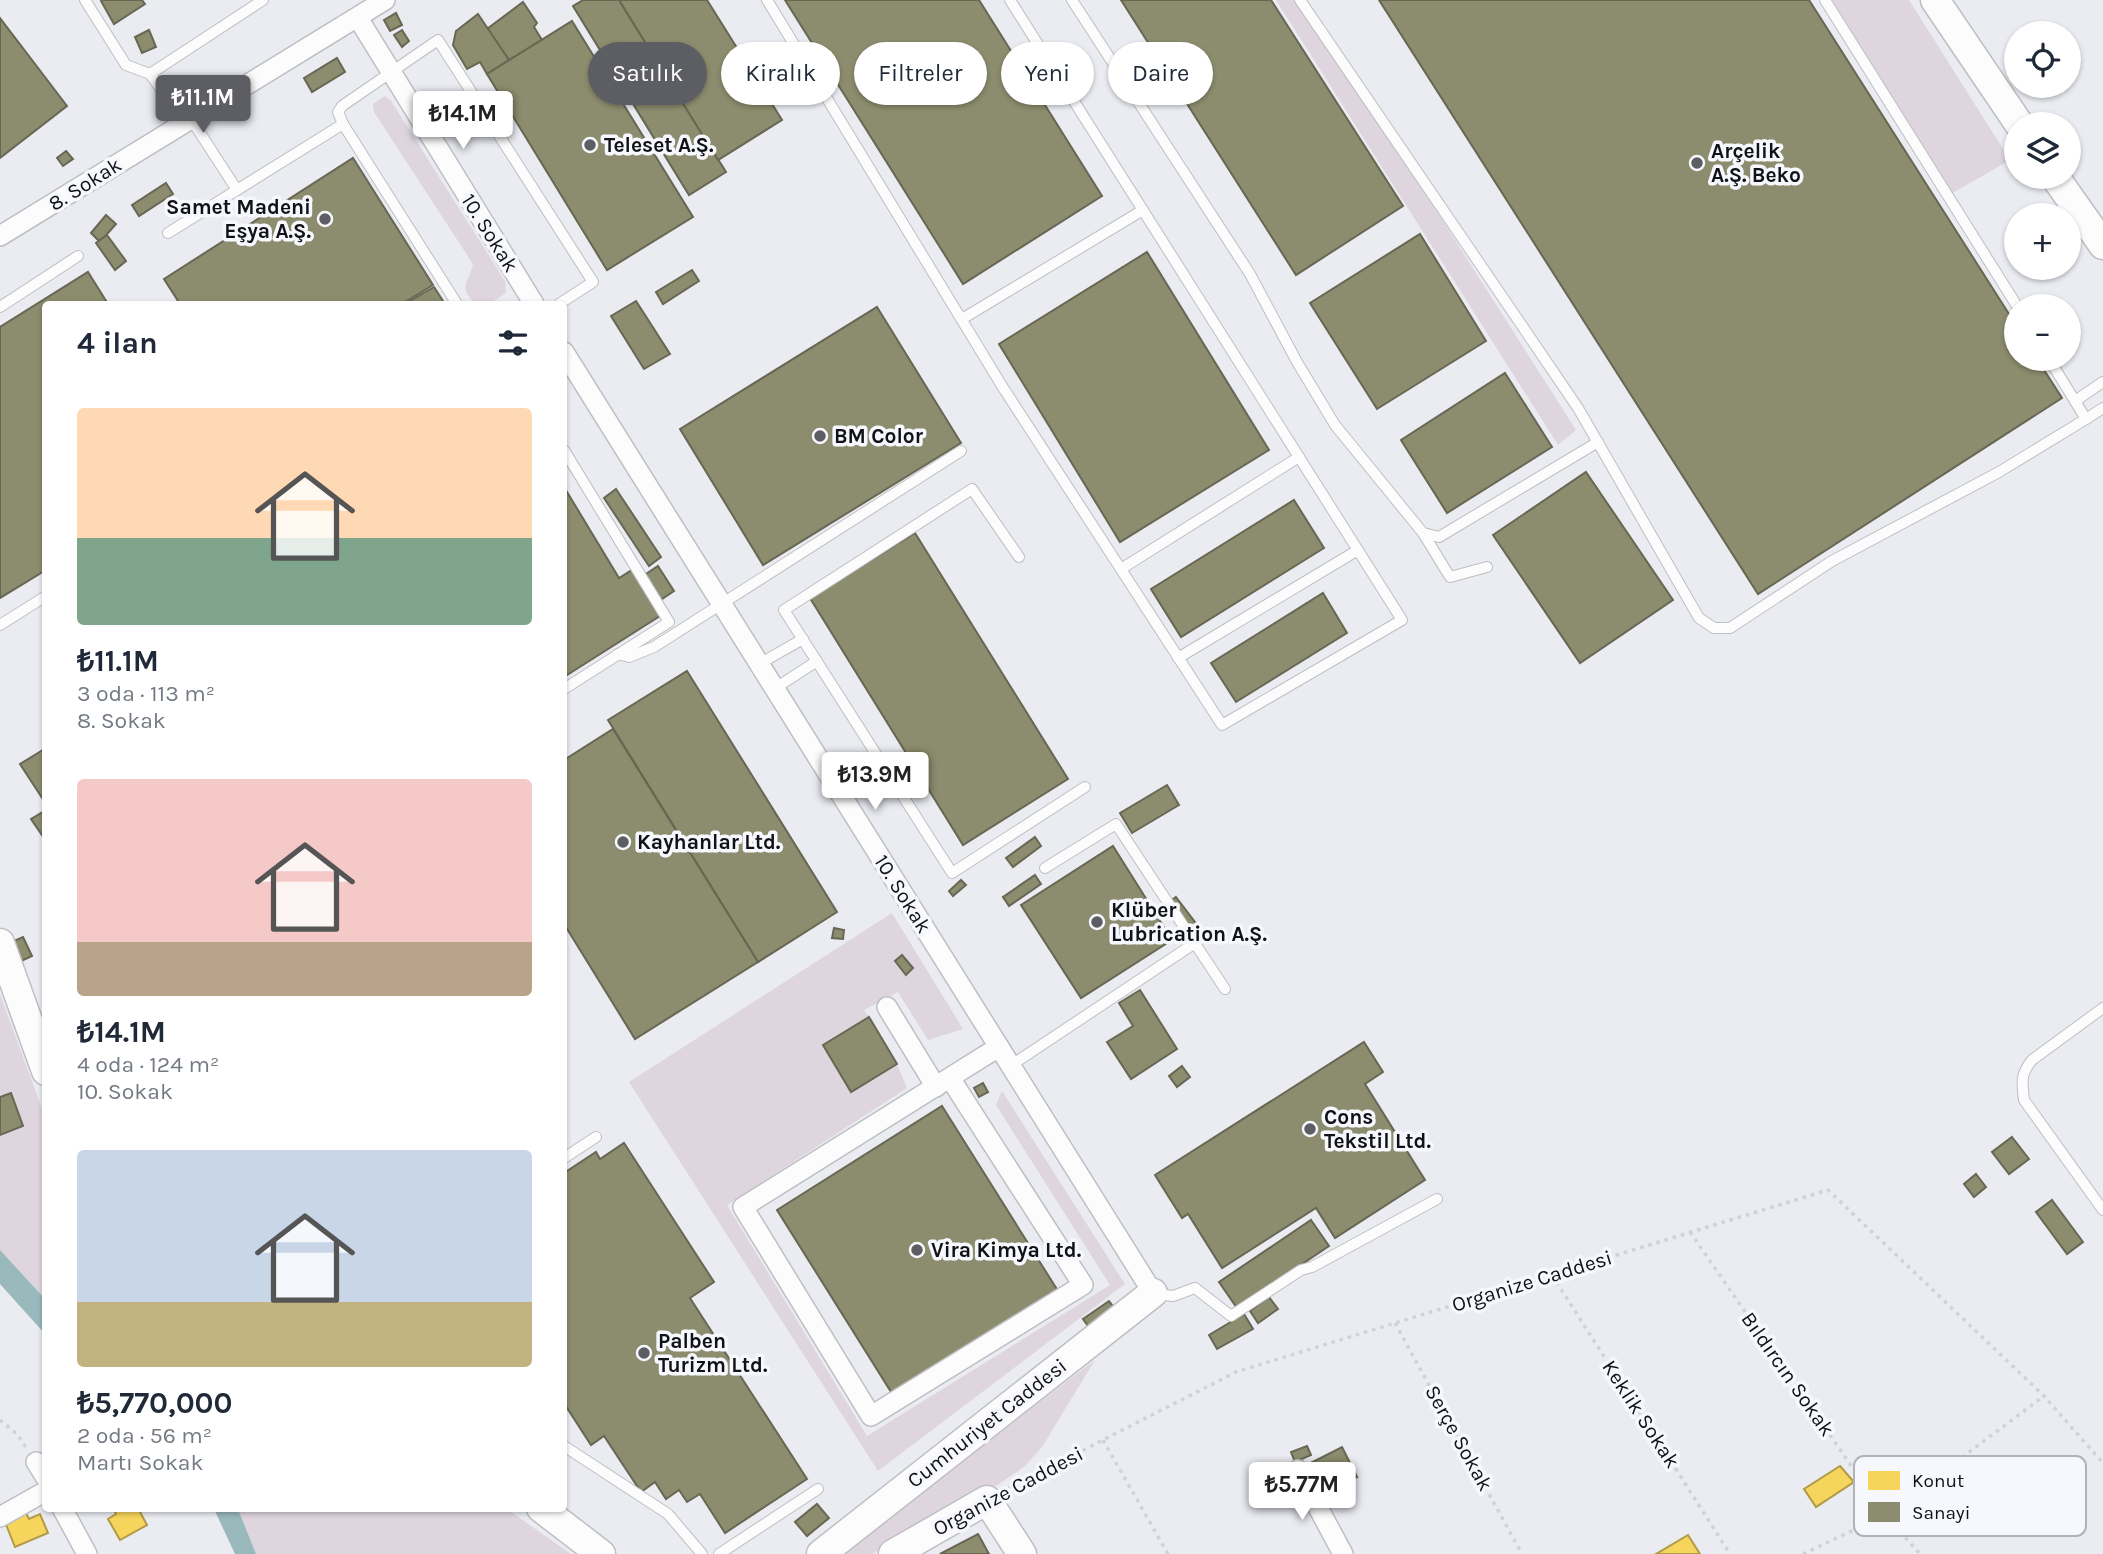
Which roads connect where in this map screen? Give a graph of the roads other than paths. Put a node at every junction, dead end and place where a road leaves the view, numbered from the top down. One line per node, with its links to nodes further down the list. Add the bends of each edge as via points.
1 (85, 0): 12 (lane, via 126,65)
2 (263, 0): 12 (lane)
3 (385, 0): 10 (street, 8. Sokak)
4 (767, 0): 28 (lane)
5 (1010, 0): 18 (lane)
6 (1072, 0): 39 (lane, via 1250,274 1335,425)
7 (1300, 0): 35 (lane)
8 (1825, 0): 23 (lane)
9 (1936, 0): 13 (street)
10 (358, 18): 11 (street, 10. Sokak); 14 (street, 8. Sokak)
11 (392, 73): 15 (lane, via 342,106 338,112); 25 (street, 10. Sokak); 26 (lane, via 438,40 593,282)
12 (150, 74): 14 (lane)
13 (2010, 112)
14 (188, 120): 17 (lane); 20 (street, 8. Sokak)
15 (343, 124): 17 (lane); 24 (lane)
16 (2063, 189): 21 (street)
17 (237, 190): 19 (lane)
18 (1143, 210): 28 (lane); 38 (lane)
19 (168, 233)
20 (0, 236)
21 (2103, 245)
22 (78, 256): 27 (lane)
23 (2009, 294)
24 (455, 301)
25 (532, 301)
26 (564, 301)
27 (0, 307)
28 (962, 319): 43 (lane)
29 (567, 357): 45 (street, 10. Sokak)
30 (2056, 371): 32 (lane)
31 (2103, 382): 32 (lane)
32 (2075, 401): 34 (lane)
33 (2103, 408): 34 (lane)
34 (2086, 419): 35 (lane, via 1999,472 1832,561 1730,628 1714,628 1699,618)
35 (1598, 442): 39 (lane, via 1439,537)
36 (961, 451): 45 (lane)
37 (567, 455): 48 (lane, via 669,622)
38 (1299, 457): 40 (lane); 43 (lane)
39 (1423, 533): 42 (lane, via 1450,576)
40 (1358, 550): 49 (lane); 49 (lane, via 1402,620 1222,725)
41 (1019, 557): 47 (lane, via 972,489 784,610)
42 (1487, 567)
43 (1121, 569): 49 (lane)
44 (42, 599): 46 (lane)
45 (721, 604): 48 (lane, via 654,647 629,657); 51 (street, 10. Sokak)
46 (0, 625)
47 (803, 639): 50 (lane); 51 (lane)
48 (618, 654): 52 (lane)
49 (1178, 658)
50 (817, 662): 53 (lane); 54 (lane, via 952,873)
51 (759, 664): 53 (street, 10. Sokak)
52 (567, 687)
53 (774, 689): 61 (street, 10. Sokak)
54 (1085, 788)
55 (1045, 868): 57 (lane, via 1116,824)
56 (0, 943): 62 (street)
57 (1195, 943): 58 (lane); 63 (lane)
58 (1225, 989)
59 (887, 1007): 64 (street)
60 (2103, 1008): 68 (lane, via 2032,1060 2023,1071 2022,1083 2024,1100)
61 (999, 1047): 63 (street, 10. Sokak); 64 (street)
62 (42, 1060)
63 (1010, 1066): 69 (street, 10. Sokak)
64 (943, 1082): 64 (street, via 744,1208 871,1416 1083,1285)
65 (596, 1137): 66 (lane)
66 (567, 1156)
67 (1437, 1199): 69 (lane, via 1301,1270 1231,1316 1195,1287 1173,1296)
68 (2103, 1210)
69 (1153, 1293): 81 (street, Cumhuriyet Caddesi)
70 (567, 1448): 79 (lane, via 668,1514)
71 (1298, 1470): 84 (street)
72 (818, 1489): 80 (lane)
73 (42, 1493): 76 (street)
74 (64, 1512): 77 (street)
75 (546, 1512): 78 (street)
76 (0, 1517)
77 (87, 1554)
78 (601, 1554)
79 (702, 1554)
80 (719, 1554)
81 (821, 1554)
82 (893, 1554): 83 (street, Organize Caddesi, via 987,1500)
83 (1022, 1554)
84 (1343, 1554)

